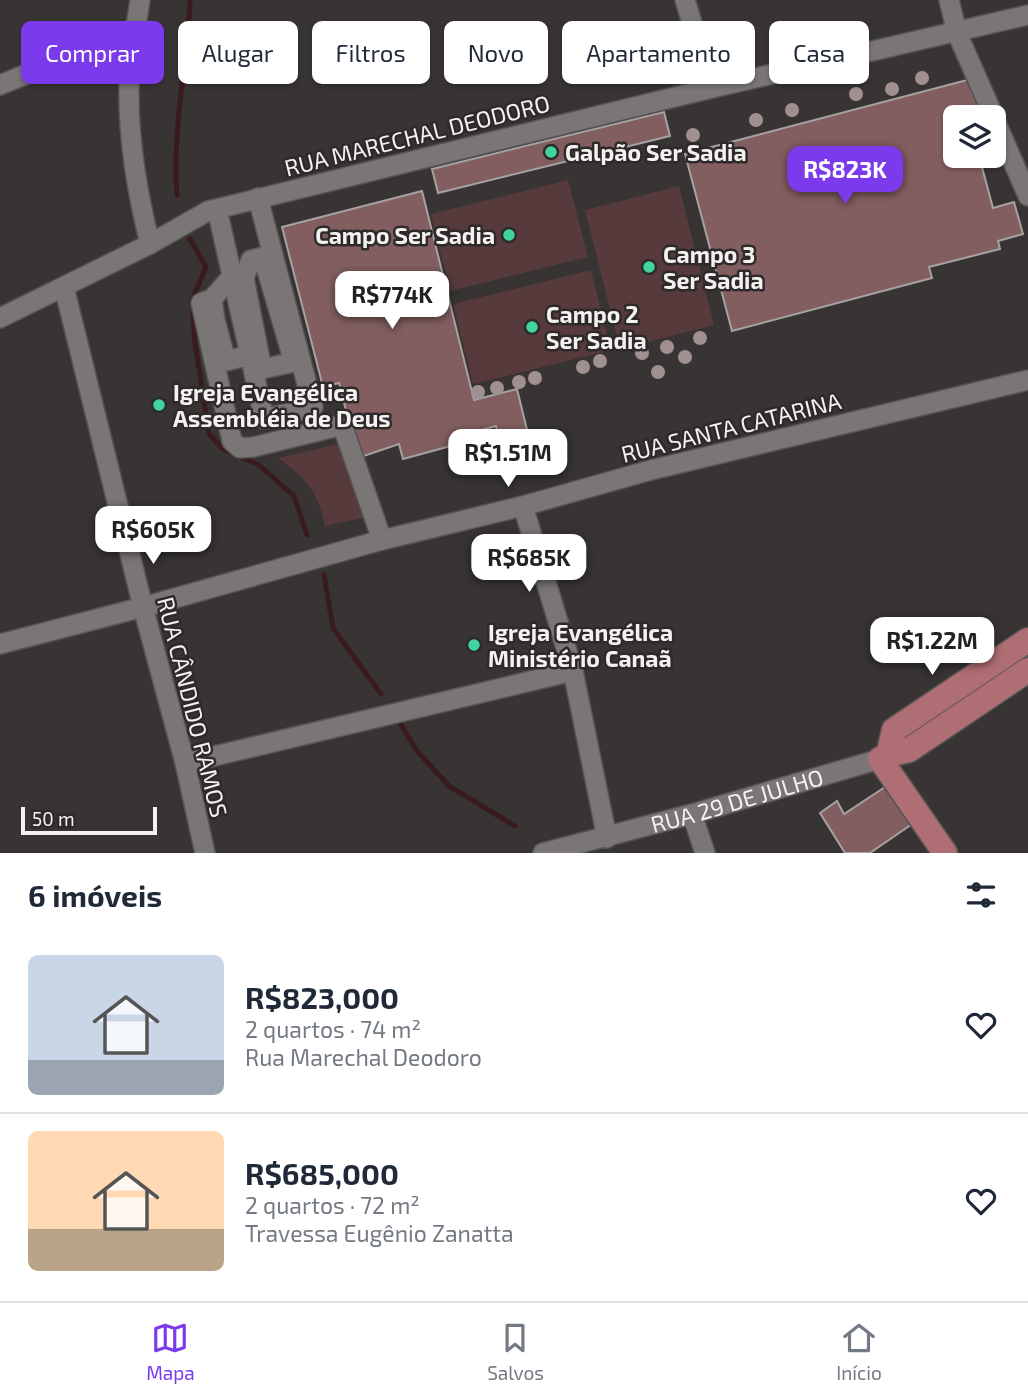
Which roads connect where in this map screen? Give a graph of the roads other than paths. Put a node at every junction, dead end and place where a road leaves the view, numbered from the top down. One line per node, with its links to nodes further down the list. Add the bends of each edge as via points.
1 (140, 0): 5 (street)
2 (685, 0): 10 (street)
3 (949, 0): 6 (street)
4 (1028, 15): 6 (street, RUA MARECHAL DEODORO)
5 (137, 21)
6 (957, 33): 10 (street, RUA MARECHAL DEODORO); 11 (street)
7 (21, 76): 9 (street)
8 (129, 84): 16 (street, via 131,151)
9 (0, 85)
10 (712, 88): 14 (street, RUA MARECHAL DEODORO)
11 (988, 105)
12 (1006, 146): 13 (street)
13 (1028, 196)
14 (258, 198): 15 (street, RUA MARECHAL DEODORO); 21 (street, via 313,407 264,419)
15 (216, 209): 16 (street, RUA MARECHAL DEODORO); 17 (street)
16 (150, 244): 18 (street, RUA MARECHAL DEODORO)
17 (238, 279): 17 (street, via 262,369 293,362 263,257 251,260); 19 (street, via 227,282); 21 (street)
18 (64, 287): 20 (street, RUA MARECHAL DEODORO); 25 (street, RUA CÂNDIDO RAMOS)
19 (212, 299): 21 (street, via 226,361); 24 (street, via 201,303 232,441 240,448 253,447 339,426 344,429)
20 (0, 318)
21 (250, 355)
22 (1028, 380): 23 (street, RUA SANTA CATARINA, via 651,470)
23 (523, 506): 24 (street, RUA SANTA CATARINA); 28 (street)
24 (382, 540): 25 (street, RUA SANTA CATARINA)
25 (143, 607): 26 (street, RUA SANTA CATARINA); 30 (street, RUA CÂNDIDO RAMOS)
26 (0, 644)
27 (1024, 662): 29 (main road, RUA 29 DE JULHO, via 909,750)
28 (573, 671): 30 (street); 32 (street)
29 (884, 757): 31 (street, RUA 29 DE JULHO); 36 (main road)
30 (185, 763): 33 (street, RUA CÂNDIDO RAMOS)
31 (692, 814): 32 (street, RUA 29 DE JULHO); 35 (street)
32 (607, 838): 34 (street, RUA 29 DE JULHO)
33 (205, 853)
34 (543, 853)
35 (705, 853)
36 (945, 853)

